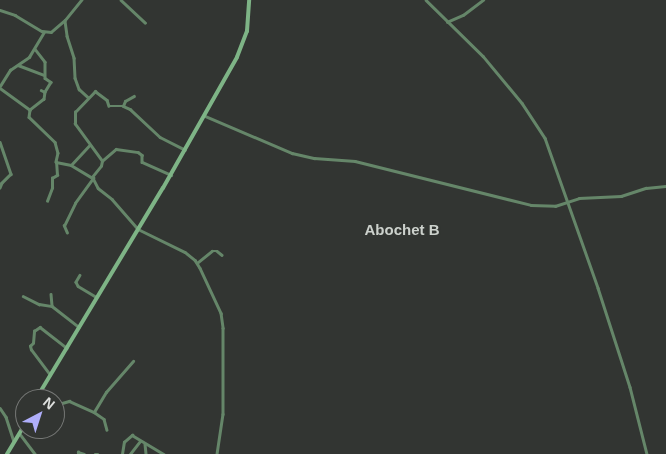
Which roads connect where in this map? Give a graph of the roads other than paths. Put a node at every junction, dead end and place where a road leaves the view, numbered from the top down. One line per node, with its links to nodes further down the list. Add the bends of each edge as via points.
1 (81, 0): 7 (street)
2 (121, 0): 8 (street)
3 (249, 0): 19 (main road, via 243,46)
4 (426, 0): 9 (street)
5 (483, 0): 9 (street)
6 (0, 10): 10 (street)
7 (66, 19): 10 (street, via 55,30); 16 (street, via 66,36 74,58 75,78)
8 (145, 22)
9 (447, 22): 30 (street, via 483,56 538,125)
10 (44, 32): 11 (street)
11 (35, 49): 12 (street); 13 (street, via 45,62)
12 (18, 65): 13 (street); 14 (street, via 10,70)
13 (44, 75): 18 (street, via 51,82 43,91 44,99)
14 (0, 87): 18 (street)
15 (134, 96): 17 (street, via 125,100)
16 (88, 97): 17 (street, via 95,91 108,100 109,106); 21 (street, via 74,116 75,124)
17 (123, 106): 22 (street, via 160,137)
18 (30, 110): 24 (street, via 28,115 32,122 56,146)
19 (205, 116): 22 (main road); 30 (street, via 304,157 355,161 531,205 555,206)
20 (0, 142): 29 (street, via 10,174)
21 (89, 146): 23 (street); 25 (street)
22 (185, 150): 26 (main road)
23 (102, 161): 26 (street, via 116,149 131,150 141,153 142,162); 27 (street)
24 (56, 162): 25 (street); 31 (street, via 57,175 52,178)
25 (72, 165): 27 (street)
26 (170, 175): 32 (main road)
27 (92, 178): 32 (street); 33 (street, via 64,226)
28 (666, 186): 30 (street, via 621,196)
29 (0, 188)
30 (568, 200): 64 (street, via 628,381)
31 (47, 201)
32 (138, 229): 35 (street, via 185,252); 39 (main road)
33 (67, 234)
34 (222, 255): 35 (street, via 212,251)
35 (197, 263): 63 (street, via 221,313 224,328 222,414)
36 (80, 275): 39 (street, via 76,282 78,286)
37 (51, 294): 40 (street)
38 (23, 296): 40 (street)
39 (96, 298): 41 (main road)
40 (52, 306): 41 (street)
41 (79, 327): 42 (main road)
42 (67, 348): 44 (main road); 44 (street, via 40,327 34,331 31,350)
43 (133, 361): 48 (street, via 106,392)
44 (50, 375): 45 (main road)
45 (42, 389)
46 (65, 402): 48 (street)
47 (0, 408): 53 (street)
48 (94, 412): 49 (street, via 104,419)
49 (107, 430)
50 (17, 439): 53 (main road)
51 (24, 439): 56 (street)
52 (140, 441): 54 (street); 59 (street, via 130,435 124,442); 60 (street)
53 (14, 443): 55 (main road)
54 (145, 444): 61 (street); 62 (street)
55 (8, 454)
56 (34, 454)
57 (78, 454): 58 (street)
58 (84, 454)
59 (122, 454)
60 (130, 454)
61 (146, 454)
62 (164, 454)
63 (217, 454)
64 (647, 454)

